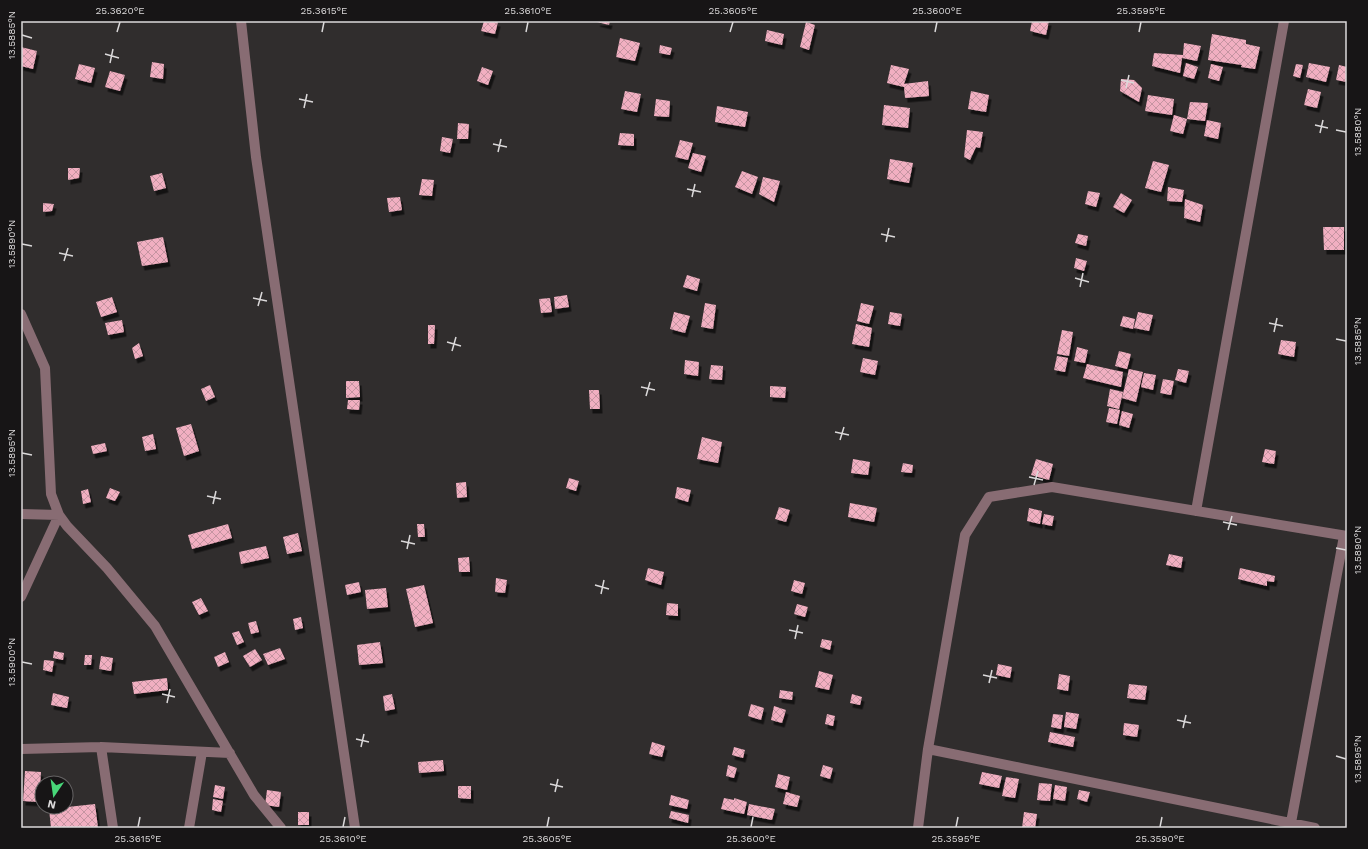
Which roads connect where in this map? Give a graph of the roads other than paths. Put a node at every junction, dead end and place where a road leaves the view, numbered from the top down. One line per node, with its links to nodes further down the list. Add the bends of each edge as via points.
1 (241, 21): 18 (street, via 256,157)
2 (1284, 21): 4 (street)
3 (21, 314): 6 (street, via 45,368 51,494)
4 (1196, 511): 7 (street); 11 (street, via 1052,487 989,497 965,535)
5 (21, 514): 6 (street)
6 (59, 515): 8 (street); 13 (street, via 155,626)
7 (1346, 536): 14 (street)
8 (21, 597)
9 (102, 747): 10 (street); 12 (street); 15 (street)
10 (21, 749)
11 (928, 749): 14 (street); 19 (street)
12 (202, 752): 13 (street); 16 (street)
13 (230, 753): 17 (street, via 254,795)
14 (1290, 826): 20 (street)
15 (113, 828)
16 (189, 828)
17 (281, 828)
18 (355, 828)
19 (918, 828)
20 (1315, 828)

